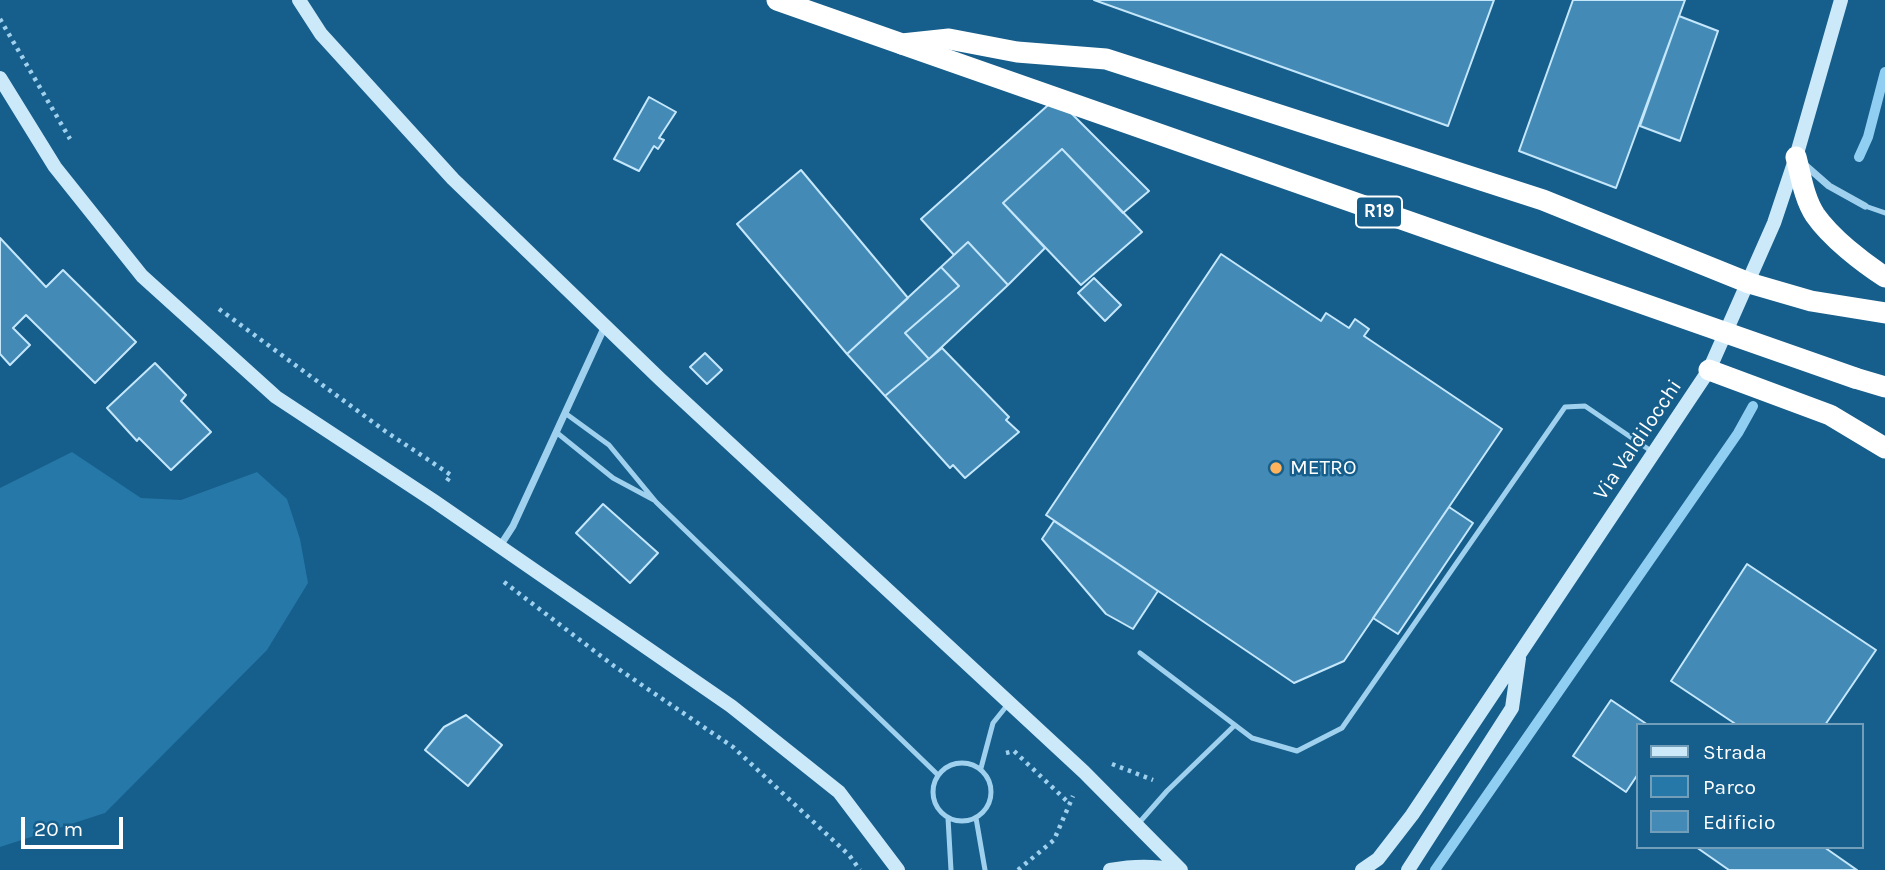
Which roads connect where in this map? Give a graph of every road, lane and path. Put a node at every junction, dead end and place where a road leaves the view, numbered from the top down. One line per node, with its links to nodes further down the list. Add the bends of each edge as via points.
1 (299, 0): 12 (main road, via 321,34 453,179)
2 (777, 0): 4 (highway, R19)
3 (1841, 0): 6 (main road, Via Valdilocchi)
4 (902, 44): 10 (highway, via 949,39 1017,52 1106,59 1543,200); 14 (highway, R19, bridge)
5 (0, 78): 20 (main road, via 55,167 142,276 276,397)
6 (1796, 157): 7 (street, via 1829,186); 9 (highway, via 1815,215); 10 (main road, Via Valdilocchi)
7 (1866, 206): 8 (lane)
8 (1885, 213)
9 (1885, 277)
10 (1749, 283): 11 (highway, via 1811,301); 13 (main road, Via Valdilocchi)
11 (1885, 313)
12 (605, 326): 15 (street); 23 (main road)
13 (1709, 370): 17 (highway, via 1830,415); 18 (main road, Via Valdilocchi)
14 (1885, 387)
15 (565, 412): 16 (street); 19 (lane, via 609,445)
16 (556, 431): 19 (lane, via 613,478); 20 (street)
17 (1885, 448)
18 (1654, 453): 22 (main road, Via Valdilocchi); 24 (lane, via 1585,406 1565,407 1342,728 1297,751 1252,738)
19 (656, 502): 27 (lane)
20 (500, 546): 32 (main road, via 731,706 839,792)
21 (1140, 653): 24 (lane)
22 (1520, 653): 38 (main road, via 1412,815 1378,859); 39 (main road, Via Valdilocchi, via 1512,708)
23 (1009, 704): 25 (lane, via 993,723); 31 (main road)
24 (1235, 725): 31 (lane)
25 (984, 756): 26 (lane); 28 (path, via 1014,751)
26 (981, 768): 27 (lane, via 963,762); 30 (lane, via 992,794)
27 (938, 775): 29 (lane, via 935,803)
28 (1070, 804)
29 (948, 818): 30 (lane); 33 (lane)
30 (976, 818): 34 (lane)
31 (1138, 824): 37 (main road)
32 (898, 870)
33 (951, 870)
34 (985, 870)
35 (1110, 870): 36 (main road, via 1137,866)
36 (1174, 870)
37 (1181, 870)
38 (1362, 870)
39 (1408, 870)

